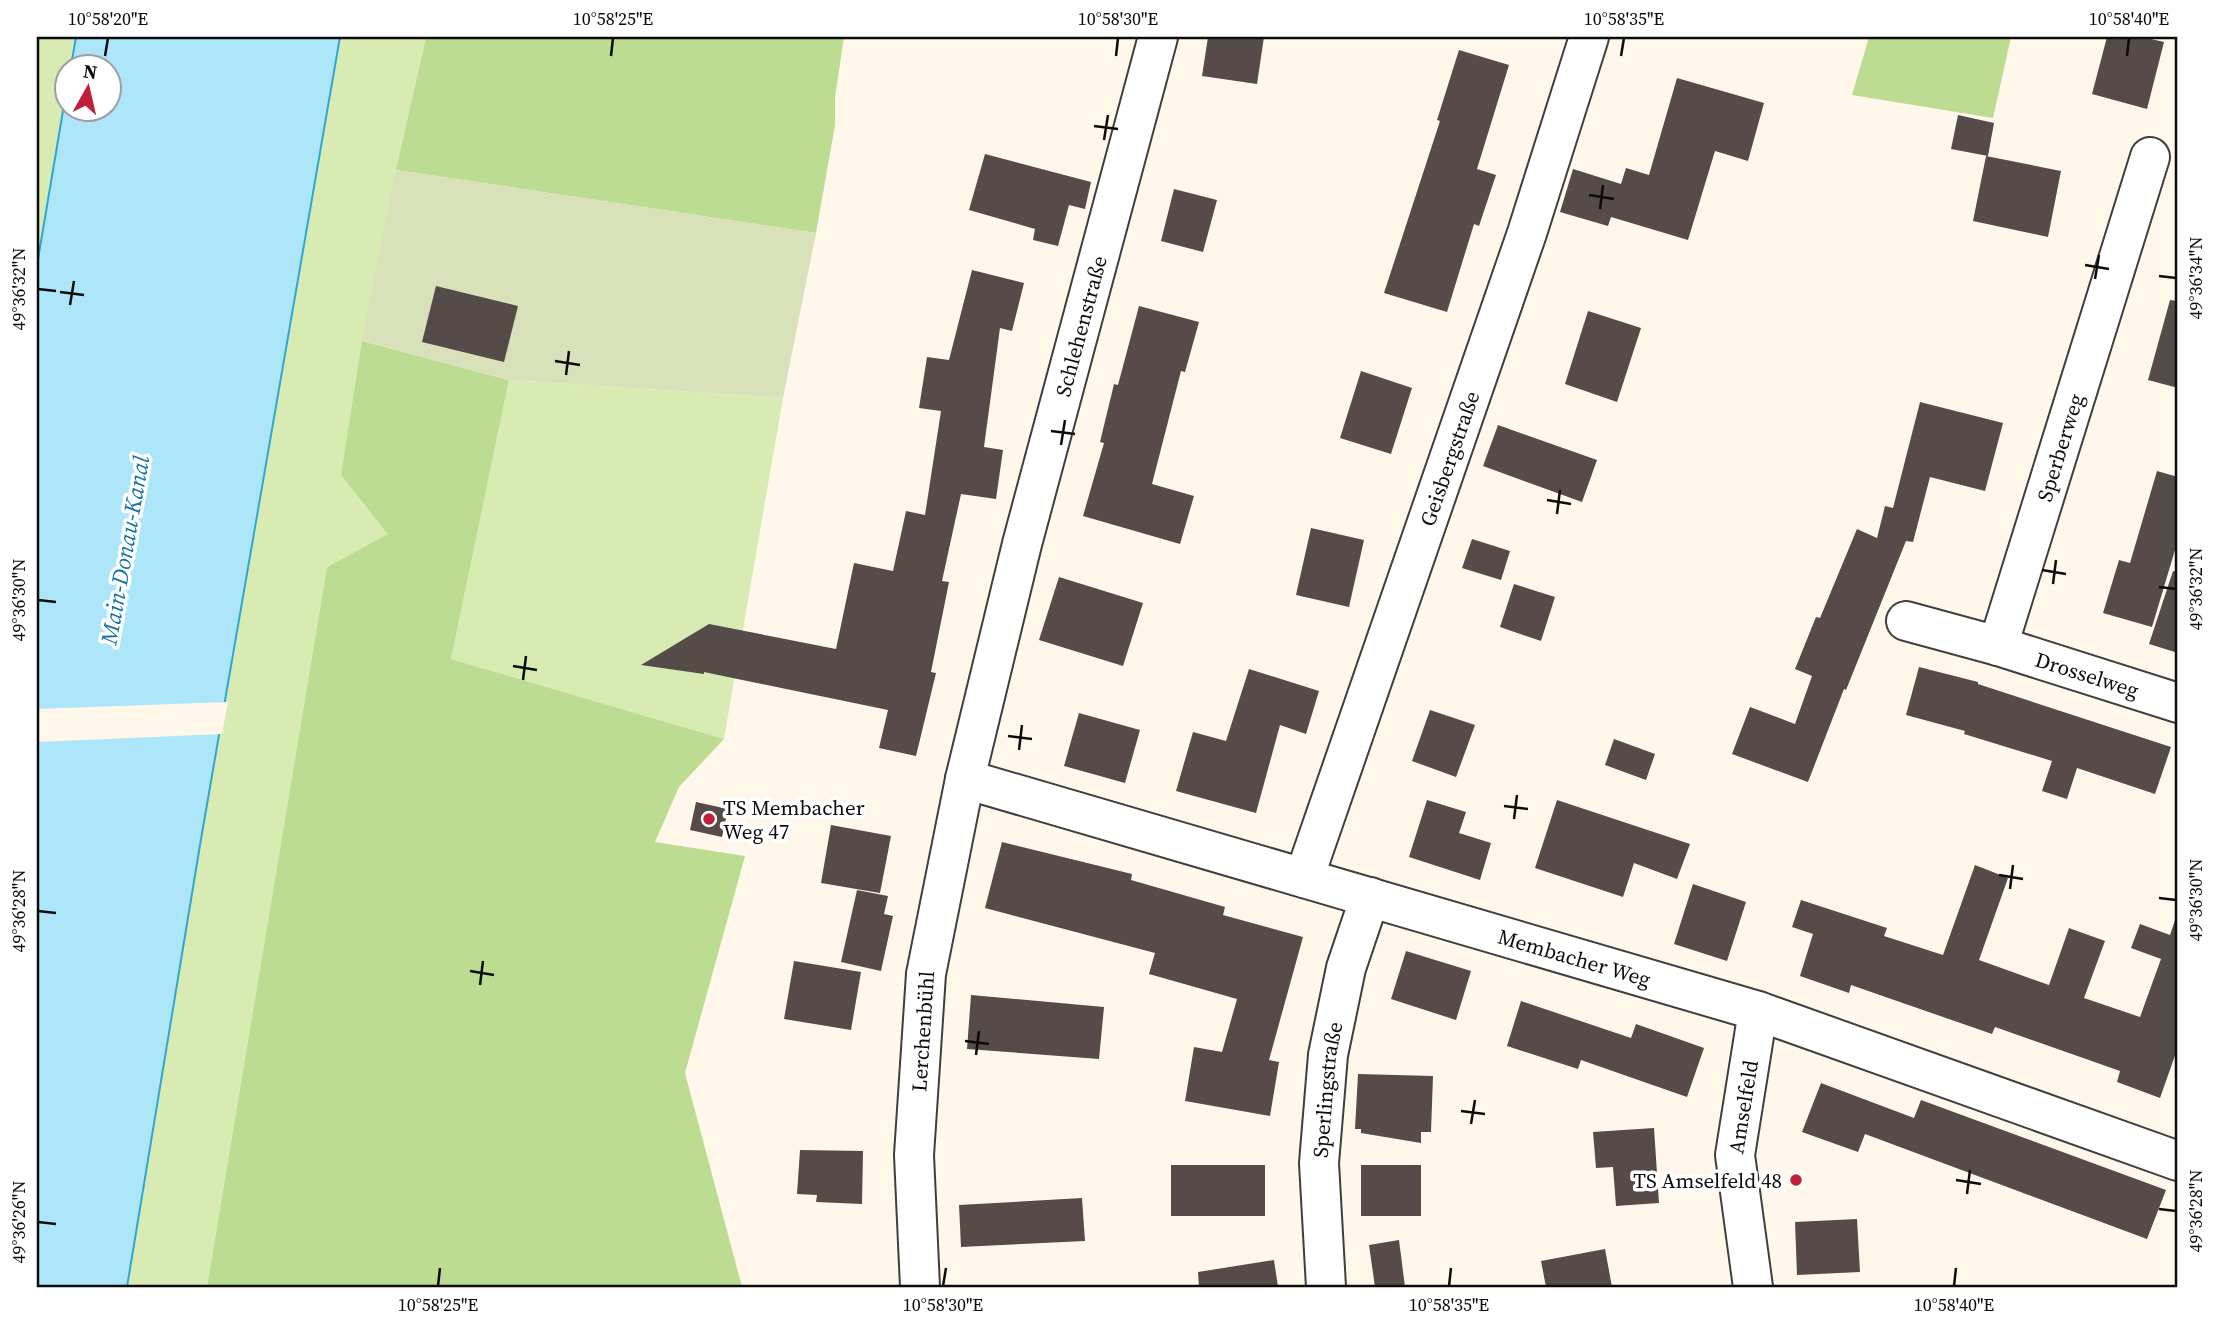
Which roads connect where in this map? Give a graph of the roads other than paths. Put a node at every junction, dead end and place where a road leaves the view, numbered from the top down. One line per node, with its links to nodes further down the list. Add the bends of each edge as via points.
1 (1158, 37): 7 (street, Schlehenstraße, via 1022,544)
2 (1589, 37): 8 (street, Geisbergstraße, via 1527,233)
3 (2150, 157): 5 (street, Sperberweg)
4 (1906, 621): 5 (street)
5 (1998, 646): 6 (street, Drosselweg)
6 (2178, 703)
7 (965, 779): 8 (street, Membacher Weg); 12 (street, Lerchenbühl, via 926,974 914,1155)
8 (1304, 878): 9 (street, Membacher Weg)
9 (1370, 897): 10 (street, Membacher Weg); 13 (street, Sperlingstraße, via 1346,968 1328,1055 1319,1163)
10 (1758, 1011): 11 (street, Membacher Weg); 14 (street, Amselfeld, via 1735,1155)
11 (2178, 1161)
12 (920, 1287)
13 (1326, 1287)
14 (1753, 1287)

